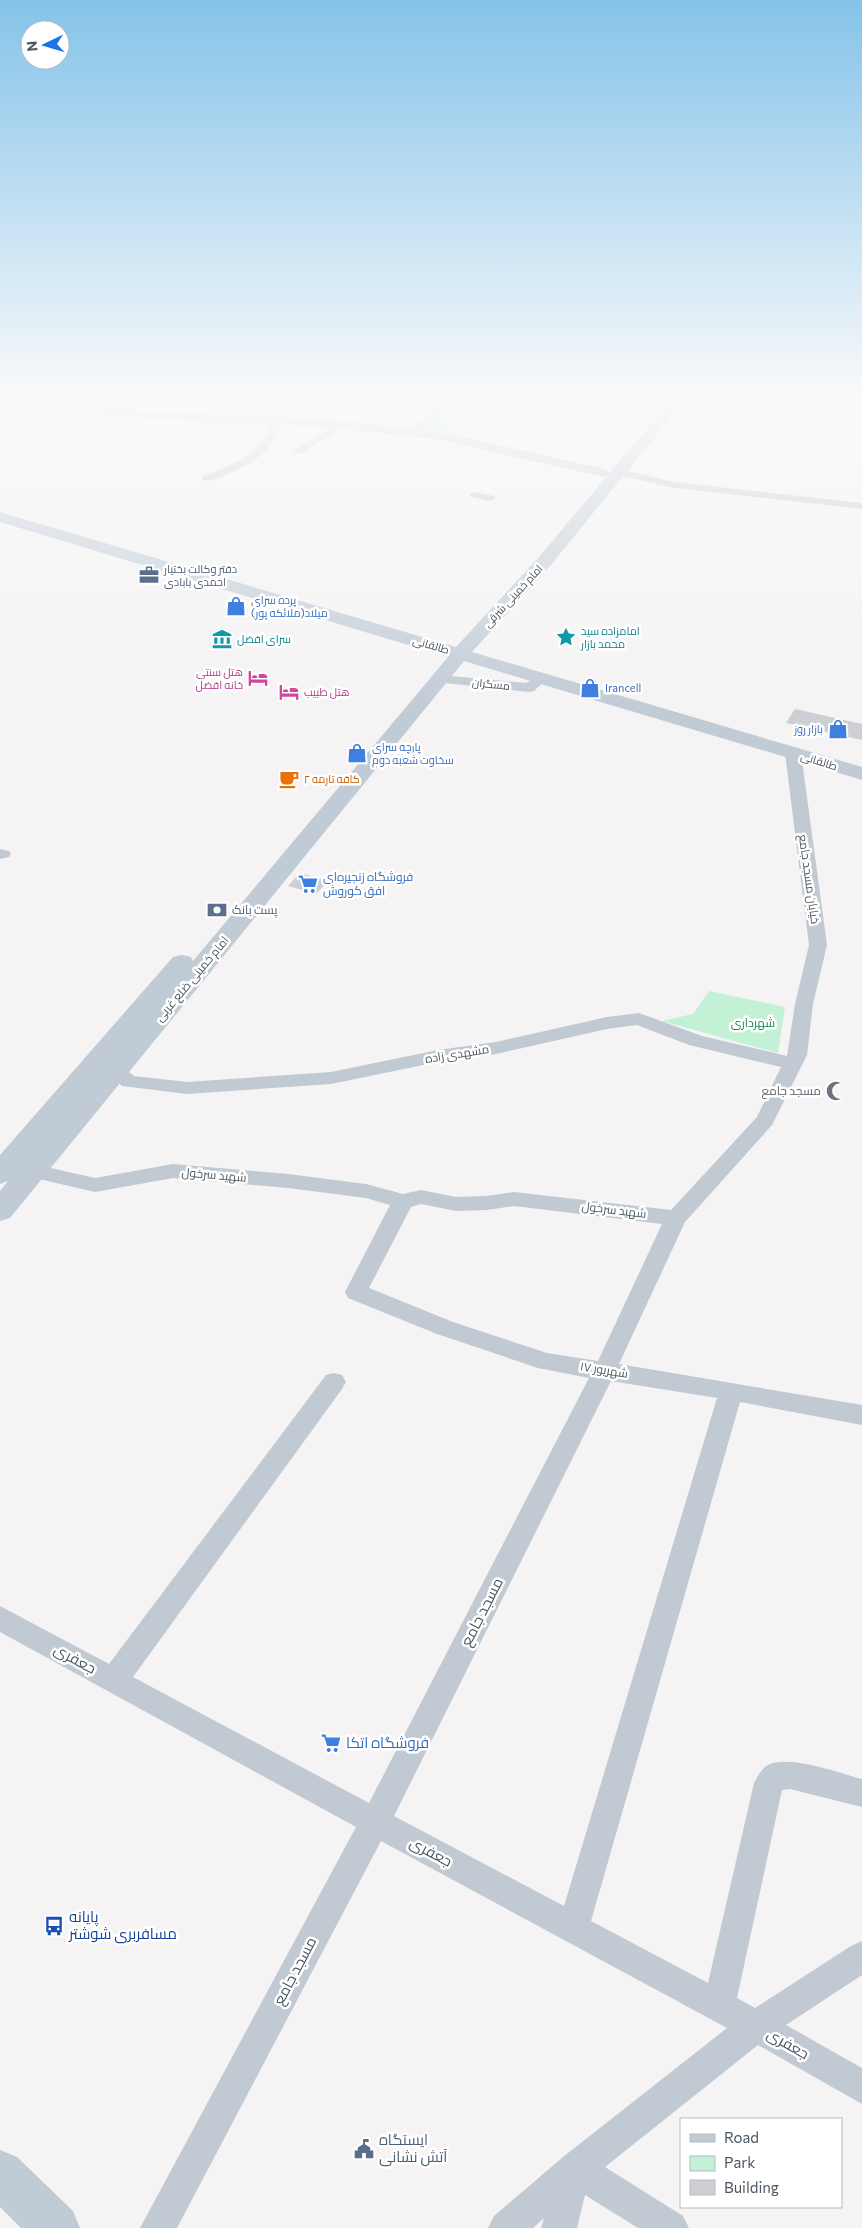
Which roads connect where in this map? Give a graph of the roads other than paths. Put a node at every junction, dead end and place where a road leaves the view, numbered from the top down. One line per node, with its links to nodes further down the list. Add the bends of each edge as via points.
1 (589, 503): 5 (main road, امام خمینی شرقی, via 544,562)
2 (835, 503): 3 (street)
3 (862, 506)
4 (0, 518): 5 (main road, طالقانی)
5 (456, 652): 6 (main road, امام خمینی ضلع غربی); 8 (main road, طالقانی); 12 (main road, امام خمینی ضلع غربی)
6 (440, 679): 7 (street, مسگران, via 529,688); 12 (main road, امام خمینی ضلع غربی)
7 (539, 680)
8 (792, 753): 9 (main road, طالقانی); 10 (street, خیابان مسجد جامع, via 818,945)
9 (862, 774)
10 (804, 1004): 11 (street, مسجد جامع, via 798,1055)
11 (793, 1064): 12 (street, مشهدی زاده, via 696,1041 639,1018 331,1078 187,1088 129,1082); 17 (street, مسجد جامع, via 766,1120)
12 (105, 1068): 13 (main road, امام خمینی ضلع غربی); 14 (main road, امام خمینی ضلع غربی)
13 (33, 1171): 15 (street, شهید سرخول, via 95,1185 173,1171 366,1191); 16 (main road, امام خمینی ضلع غربی)
14 (0, 1174)
15 (404, 1201): 17 (street, شهید سرخول, via 421,1197 456,1204 514,1199); 18 (street, ۱۷ شهریور, via 356,1292 445,1328 546,1362)
16 (0, 1211)
17 (676, 1218): 18 (street, مسجد جامع)
18 (605, 1370): 20 (street, ۱۷ شهریور); 25 (street, مسجد جامع)
19 (334, 1382): 23 (street)
20 (731, 1391): 21 (street, ۱۷ شهریور); 26 (street)
21 (862, 1415)
22 (0, 1618): 23 (street, جعفری)
23 (114, 1680): 25 (street, جعفری)
24 (862, 1793): 28 (street, via 790,1775 777,1775 769,1783)
25 (375, 1822): 26 (street, جعفری); 34 (street, مسجد جامع)
26 (573, 1928): 28 (street, جعفری)
27 (862, 1957): 29 (street)
28 (719, 2007): 29 (street, جعفری)
29 (756, 2026): 30 (street, جعفری); 31 (street)
30 (862, 2087)
31 (575, 2169): 35 (street); 36 (street); 37 (street)
32 (0, 2174): 33 (main road)
33 (56, 2228)
34 (158, 2228)
35 (506, 2228)
36 (559, 2228)
37 (671, 2228)

